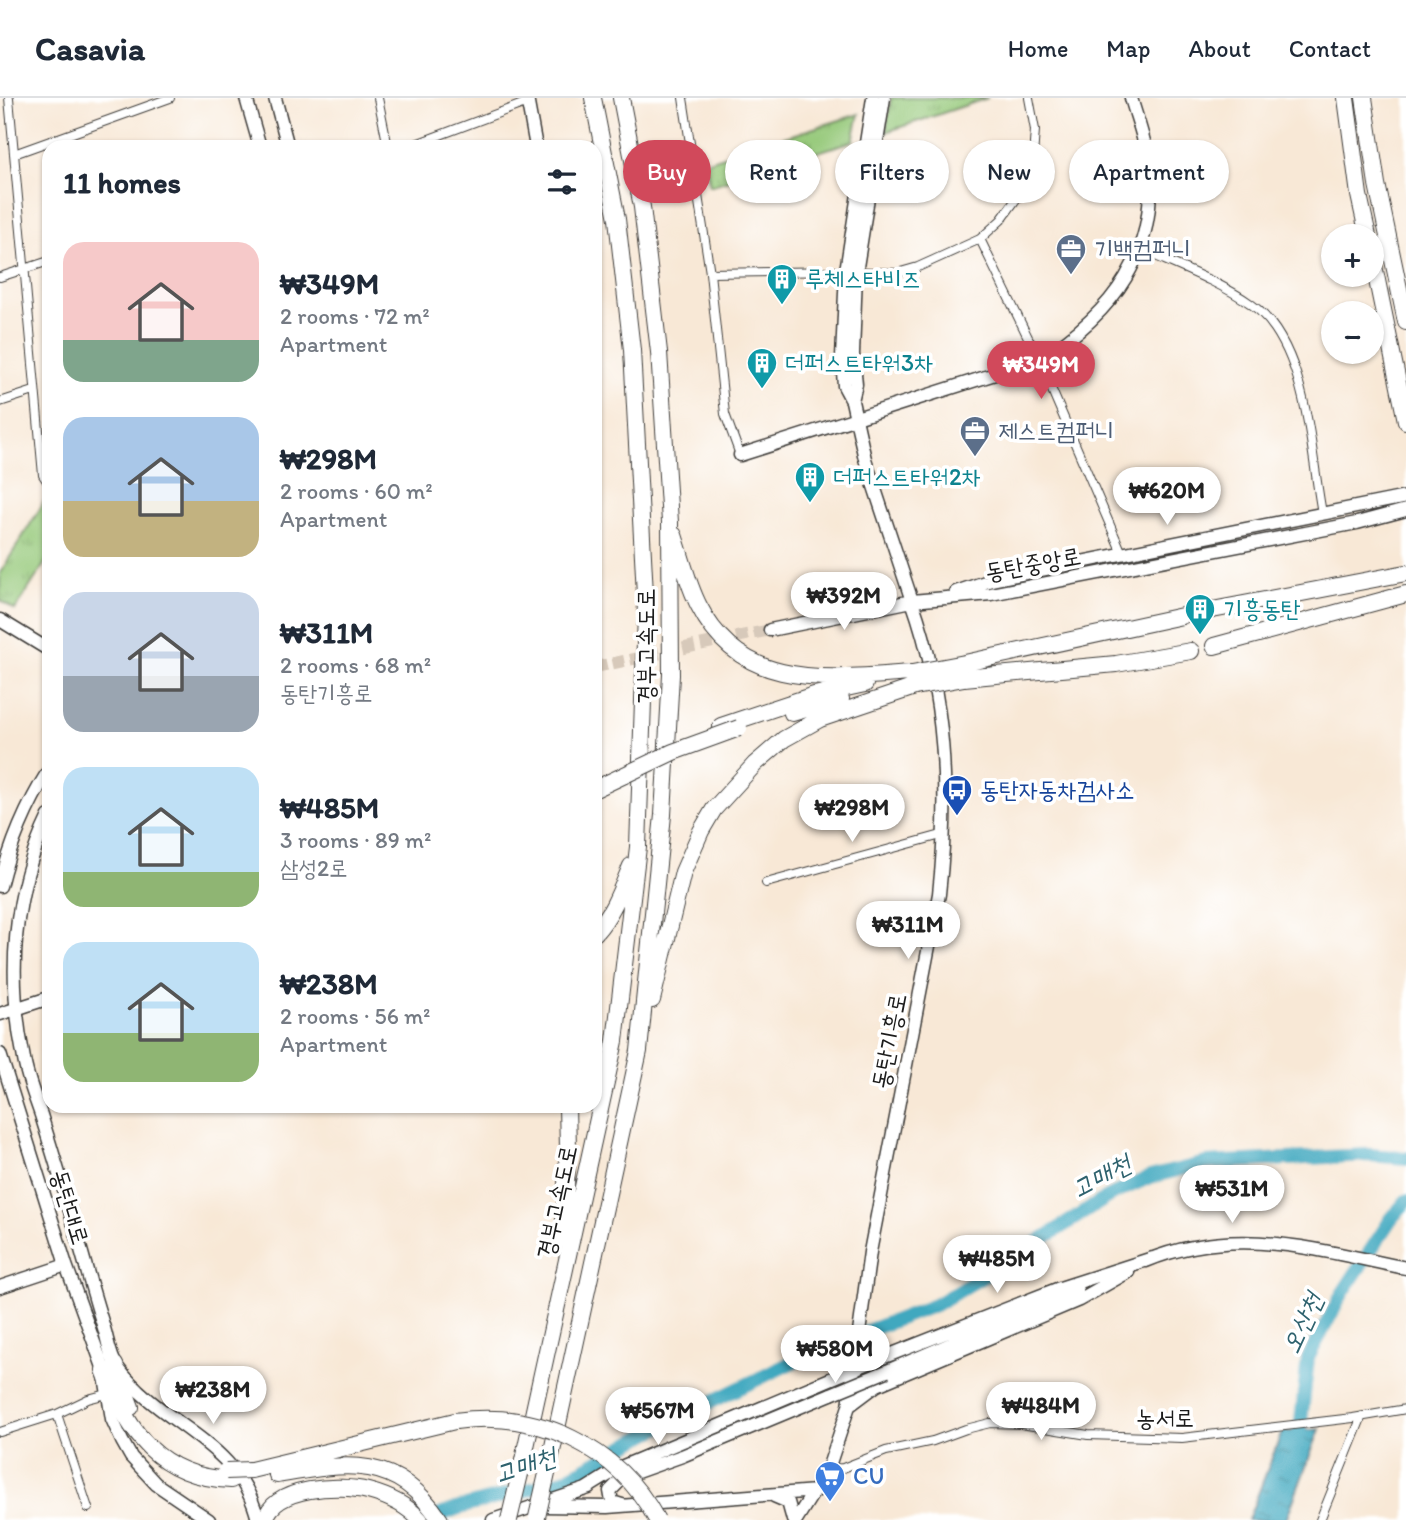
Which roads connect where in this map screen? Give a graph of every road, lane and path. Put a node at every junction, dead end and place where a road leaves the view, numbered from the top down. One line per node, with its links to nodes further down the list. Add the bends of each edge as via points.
1 (9, 98): 25 (street)
2 (170, 98): 16 (street)
3 (246, 98): 17 (main road)
4 (275, 98): 18 (main road)
5 (378, 98): 19 (street)
6 (593, 98): 22 (highway, 경부고속도로)
7 (621, 98): 46 (highway, 경부고속도로, via 642,206 659,352)
8 (682, 98): 32 (street)
9 (873, 98): 31 (main road, 동탄기흥로)
10 (884, 98): 31 (main road, 동탄기흥로)
11 (1028, 98): 27 (street, via 1035,130 1026,183)
12 (1131, 98): 28 (main road, via 1149,175 1149,204)
13 (1346, 98): 26 (highway)
14 (1364, 98): 35 (highway)
15 (527, 100): 20 (street); 21 (main road)
16 (53, 140)
17 (258, 140)
18 (286, 140)
19 (386, 140)
20 (426, 140)
21 (535, 140)
22 (601, 140)
23 (602, 143): 66 (highway, 경부고속도로, via 617,219 633,364 646,613)
24 (42, 144): 25 (street)
25 (14, 154): 30 (street)
26 (1365, 224)
27 (981, 239): 31 (street, via 897,273); 36 (street)
28 (1140, 249): 36 (main road, via 1101,312 1072,339); 45 (street, via 1230,291 1254,306 1275,330 1294,365)
29 (42, 264): 30 (street)
30 (24, 270): 33 (street); 37 (street)
31 (851, 272): 32 (street); 39 (main road, 동탄기흥로)
32 (710, 273): 41 (street, via 725,414)
33 (0, 277)
34 (1378, 287): 40 (highway)
35 (1406, 322)
36 (1039, 360): 39 (main road); 47 (street)
37 (34, 391): 38 (street); 42 (street)
38 (0, 402)
39 (856, 420): 41 (main road); 51 (main road, 동탄기흥로)
40 (1406, 421)
41 (740, 455)
42 (42, 466)
43 (1406, 497): 45 (main road)
44 (1406, 510): 50 (main road, 동탄중앙로, via 991,594)
45 (1322, 513): 47 (main road)
46 (670, 522): 60 (highway, via 697,603 715,633 735,650 767,669 803,677); 74 (highway, 경부고속도로, via 671,675 663,815)
47 (1122, 553): 50 (main road, via 991,580)
48 (1406, 573): 52 (highway)
49 (1406, 594): 57 (highway)
50 (939, 598): 51 (main road, 동탄중앙로)
51 (912, 601): 55 (main road, 동탄중앙로); 65 (main road, 동탄기흥로, via 923,632 941,726)
52 (1207, 611)
53 (1182, 616): 59 (highway)
54 (0, 620): 56 (main road)
55 (769, 630)
56 (42, 646)
57 (1214, 646)
58 (1191, 650): 59 (highway, via 1116,664)
59 (965, 670): 60 (highway, bridge)
60 (914, 680): 61 (highway, via 814,695 671,744); 63 (highway, bridge, via 739,728); 74 (highway, via 784,739 714,809 683,872)
61 (602, 778)
62 (42, 783): 67 (main road)
63 (602, 786)
64 (42, 832): 72 (main road, via 31,858 18,919)
65 (945, 834): 68 (street); 84 (main road, 동탄기흥로, via 939,894 870,1252)
66 (638, 847): 70 (highway); 76 (highway, 경부고속도로, via 615,1041)
67 (3, 863): 69 (main road)
68 (766, 883)
69 (0, 886)
70 (602, 925)
71 (42, 1000): 72 (main road)
72 (15, 1009): 73 (main road); 85 (main road, via 24,1062 67,1200)
73 (0, 1014)
74 (639, 1051): 100 (highway, 경부고속도로, bridge)
75 (0, 1054): 80 (main road, 동탄대로)
76 (602, 1100)
77 (567, 1113): 83 (highway)
78 (599, 1113): 83 (highway, 경부고속도로)
79 (1153, 1258): 81 (main road, via 1198,1245 1261,1241); 84 (main road); 87 (main road, via 1079,1300 877,1385); 94 (main road, bridge)
80 (66, 1265): 82 (main road); 85 (main road, 동탄대로)
81 (1406, 1268)
82 (0, 1287)
83 (561, 1288): 107 (highway, 경부고속도로, bridge)
84 (854, 1364): 87 (main road, 동탄기흥로); 95 (main road, via 621,1467)
85 (109, 1367): 86 (main road); 93 (highway, via 125,1418 170,1464 202,1476); 102 (main road, via 225,1458 247,1487)
86 (107, 1394): 89 (street); 101 (main road, via 112,1419 131,1457 156,1484)
87 (849, 1406): 92 (main road, 동탄기흥로)
88 (1406, 1409): 90 (street)
89 (57, 1414): 91 (street); 99 (street)
90 (1358, 1417): 92 (street, 농서로, via 1168,1439 990,1423); 110 (street)
91 (0, 1432)
92 (828, 1469): 96 (main road, 동탄기흥로)
93 (254, 1474): 105 (highway, via 351,1465 372,1468 408,1485); 108 (highway, bridge, via 455,1421 507,1419 589,1446 620,1471)
94 (624, 1477): 95 (main road); 98 (main road, via 610,1497 616,1505)
95 (584, 1490): 100 (main road)
96 (816, 1491): 97 (main road); 109 (main road, 동탄기흥로)
97 (771, 1494): 98 (main road); 109 (main road, via 788,1502)
98 (625, 1506): 100 (main road)
99 (88, 1508)
100 (536, 1514): 106 (main road)
101 (209, 1520)
102 (258, 1520)
103 (265, 1520): 104 (highway, via 276,1502 297,1492 348,1488 401,1503)
104 (420, 1520)
105 (440, 1520)
106 (493, 1520)
107 (509, 1520)
108 (657, 1520)
109 (795, 1520)
110 (1320, 1520)

